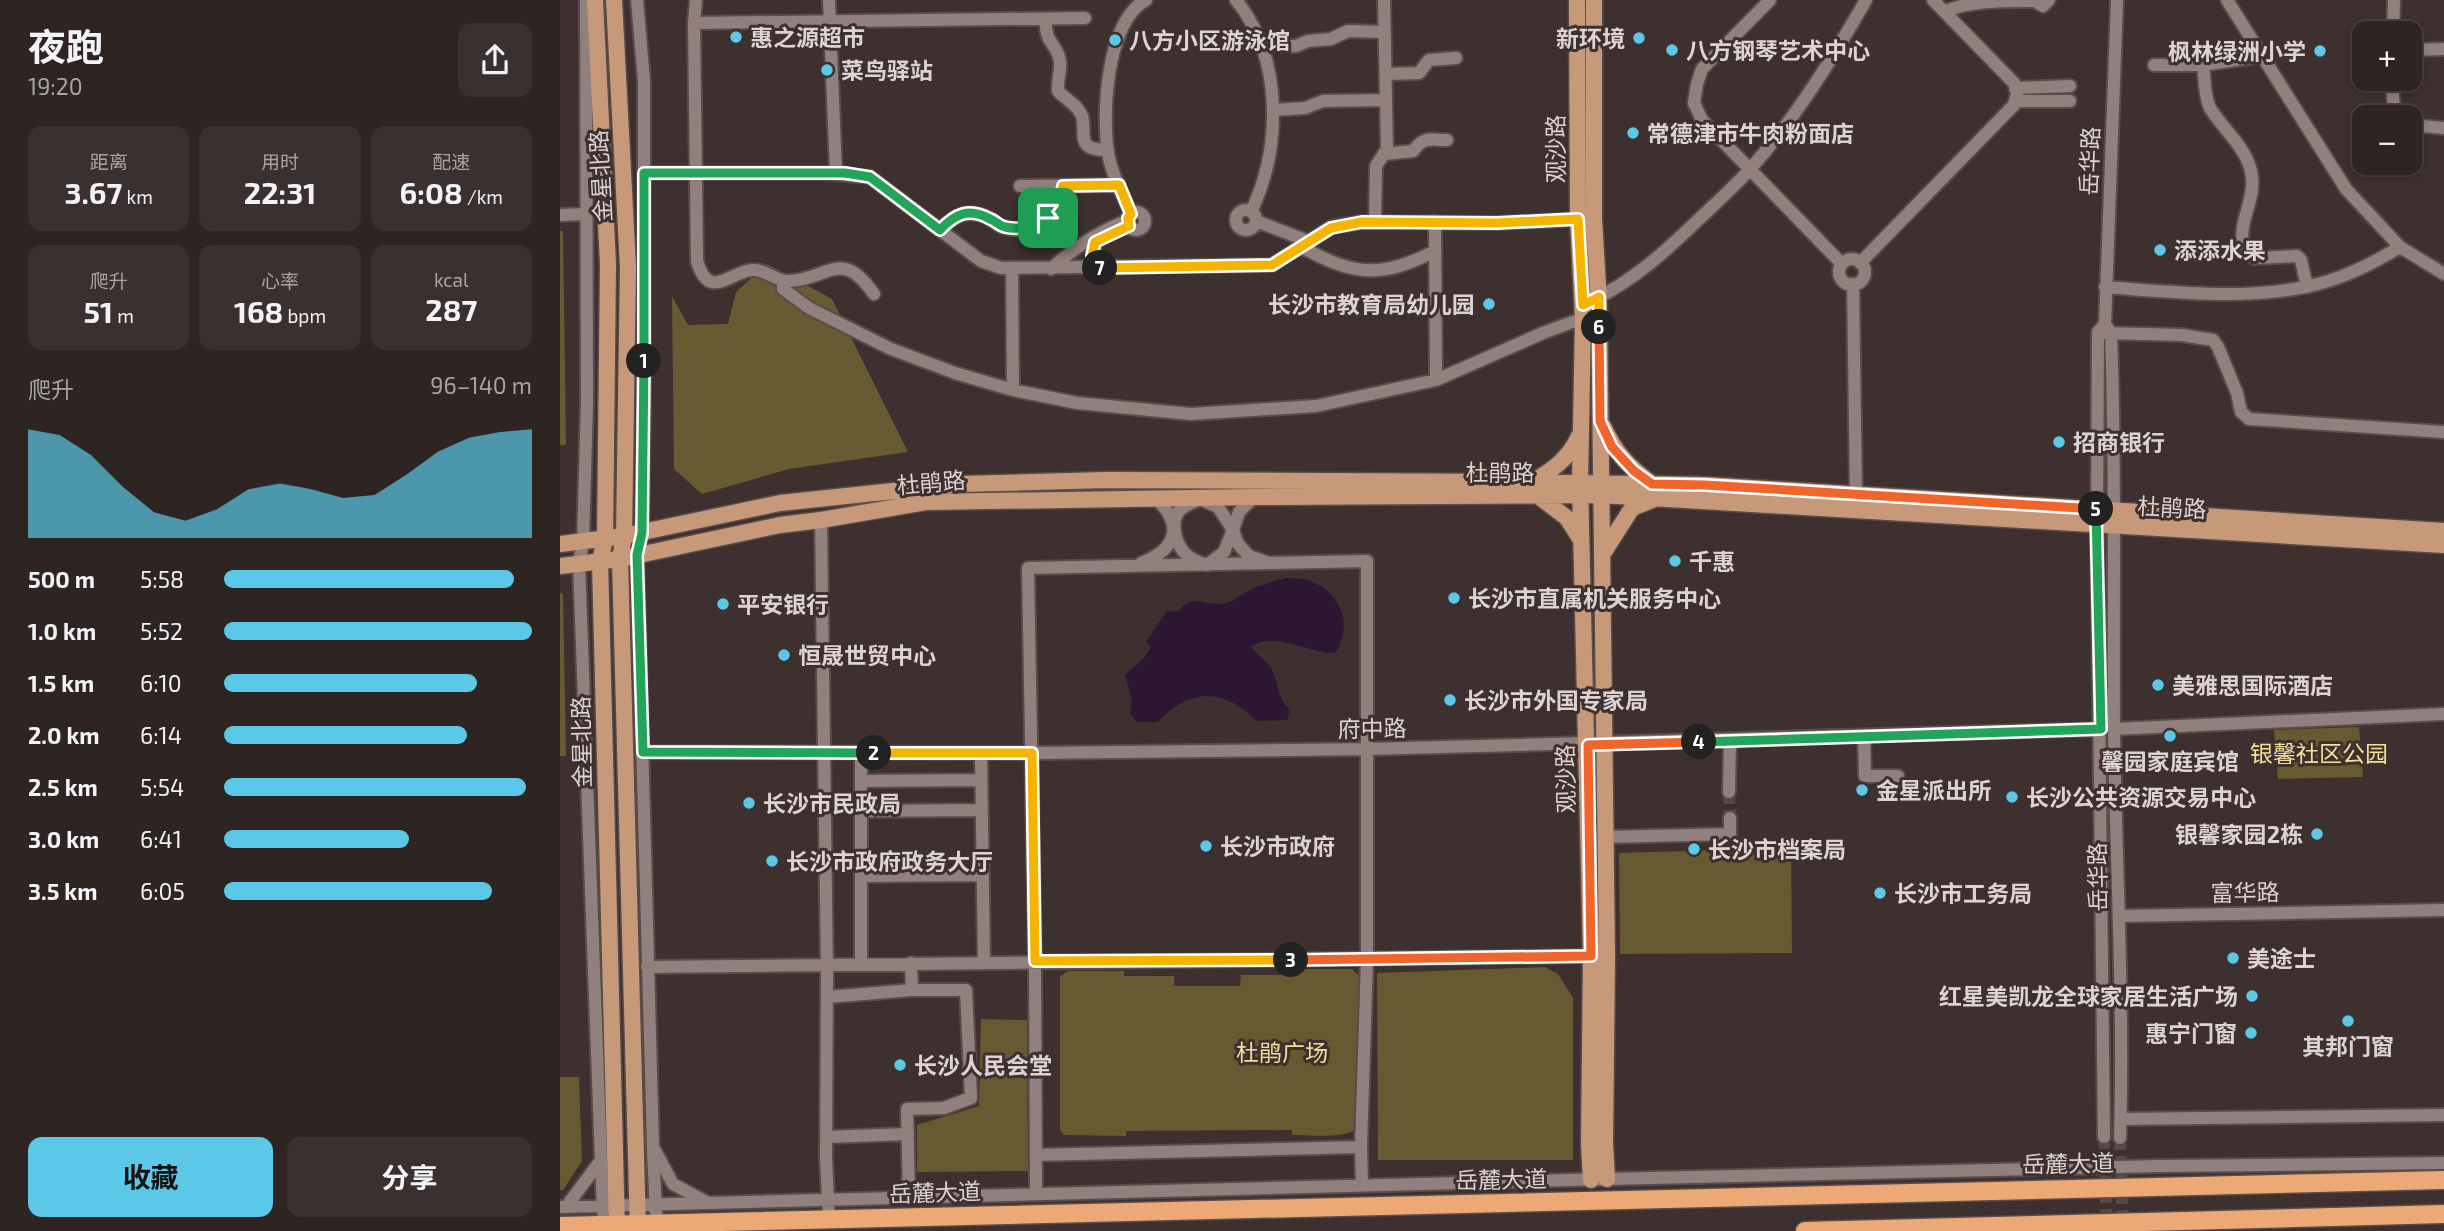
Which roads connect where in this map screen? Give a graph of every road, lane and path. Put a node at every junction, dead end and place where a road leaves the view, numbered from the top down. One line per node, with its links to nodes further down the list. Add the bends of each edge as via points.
1 (586, 0): 52 (street)
2 (595, 0): 99 (main road, 金星北路, via 608,264)
3 (614, 0): 98 (main road, 金星北路, via 628,267)
4 (637, 0): 46 (street, via 644,80)
5 (696, 0): 24 (street)
6 (830, 0): 23 (street)
7 (1146, 0): 43 (street, via 1126,21 1113,55 1107,87)
8 (1236, 0): 39 (street, via 1259,40 1270,76)
9 (1384, 0): 25 (street)
10 (1577, 0): 54 (main road, 观沙路)
11 (1594, 0): 73 (main road, 观沙路, via 1594,219)
12 (1770, 0): 45 (street, via 1702,69 1695,94 1702,120)
13 (1866, 0): 45 (street, via 1799,108)
14 (1933, 0): 19 (street)
15 (2041, 0): 19 (street, via 1975,0 1955,3)
16 (2117, 0): 70 (street, 岳华路)
17 (2227, 0): 29 (street)
18 (2394, 0): 22 (street)
19 (1945, 12): 35 (street)
20 (1046, 19): 21 (street); 23 (street); 43 (street, via 1046,36 1060,63 1058,91 1082,116 1081,136 1086,144)
21 (1085, 19)
22 (2393, 21)
23 (830, 22): 24 (street); 48 (street)
24 (694, 23): 47 (street)
25 (1385, 32): 26 (street, via 1348,31 1331,39); 33 (street)
26 (1277, 47)
27 (2444, 49): 28 (street)
28 (2422, 50)
29 (2262, 56): 32 (street); 60 (street, via 2335,174)
30 (1456, 58): 33 (street, via 1429,60 1419,73)
31 (2154, 65): 32 (street)
32 (2203, 65): 71 (street, via 2210,107 2247,159 2252,175 2251,199 2241,232 2245,247 2255,258 2297,256)
33 (1386, 74): 36 (street)
34 (2070, 86): 35 (street)
35 (2015, 88): 37 (street)
36 (1387, 100): 39 (street, via 1323,101 1305,108); 44 (street)
37 (2015, 101): 38 (street); 62 (street)
38 (2070, 101)
39 (1273, 110): 59 (street, via 1268,167 1253,221 1282,241)
40 (2422, 126): 41 (street)
41 (2444, 128)
42 (1447, 141): 44 (street, via 1423,140 1413,151)
43 (1108, 150): 49 (street)
44 (1384, 154): 56 (street, via 1376,166)
45 (1750, 169): 63 (street); 73 (street, via 1663,254)
46 (644, 173): 47 (street); 97 (street)
47 (695, 173): 48 (street); 68 (street, via 700,271 718,282 750,270)
48 (836, 173): 58 (street, via 870,177)
49 (1119, 185): 51 (street); 55 (street)
50 (1020, 186): 51 (street)
51 (1063, 186): 58 (street, via 1058,207 1028,228 1002,227 977,214 965,214 952,218)
52 (586, 214): 53 (street); 100 (street)
53 (560, 215)
54 (1578, 219): 57 (street); 74 (main road, 观沙路)
55 (1129, 220): 64 (street, via 1095,242 1092,256); 66 (street, via 1100,231)
56 (1376, 222): 57 (street); 59 (street, via 1331,228)
57 (1435, 222): 61 (street)
58 (940, 230): 65 (street, via 981,261)
59 (1300, 246): 61 (street, via 1354,270 1380,271 1402,267); 64 (street, via 1272,265)
60 (2400, 247): 67 (street); 71 (street, via 2365,268)
61 (1436, 251): 76 (street)
62 (1860, 263): 63 (street, via 1849,260); 69 (street, via 1865,273)
63 (1842, 264): 69 (street, via 1841,279)
64 (1096, 268): 66 (street)
65 (1013, 269): 66 (street); 77 (street)
66 (1051, 269)
67 (2444, 274)
68 (783, 281): 72 (street, via 829,269 844,270 865,281); 77 (street, via 783,289 809,307 891,349)
69 (1853, 285): 85 (street)
70 (2105, 287): 71 (street, via 2196,294); 75 (street, 岳华路)
71 (2307, 287)
72 (874, 294)
73 (1599, 297): 74 (street); 78 (main road, 观沙路)
74 (1583, 312): 76 (street); 79 (main road, 观沙路)
75 (2104, 330): 80 (street, via 2213,340 2241,412 2249,419); 89 (street, 岳华路); 90 (street, 岳华路)
76 (1436, 380): 77 (street, via 1316,406 1191,414 1077,403)
77 (1013, 390)
78 (1600, 421): 83 (main road, 观沙路); 84 (main road, via 1612,447)
79 (1581, 432): 81 (main road, via 1572,451); 82 (main road, 观沙路)
80 (2444, 432)
81 (1535, 488): 82 (main road, 杜鹃路); 86 (main road, 杜鹃路); 97 (main road, 杜鹃路, via 1106,480 960,484 780,503); 102 (main road, via 1567,518)
82 (1581, 489): 83 (main road, 杜鹃路); 102 (main road, 观沙路)
83 (1601, 489): 84 (main road, 杜鹃路); 105 (main road, 观沙路)
84 (1656, 491): 85 (main road, 杜鹃路); 93 (main road, 杜鹃路); 105 (main road, via 1632,508)
85 (1856, 494): 89 (main road, 杜鹃路)
86 (1254, 497): 88 (main road, 杜鹃路); 95 (street, via 1238,512)
87 (1156, 499): 88 (main road, 杜鹃路); 91 (main road, 杜鹃路, via 926,502); 92 (street)
88 (1200, 499): 92 (street, via 1180,510); 95 (street, via 1218,507)
89 (2096, 509): 90 (main road, 杜鹃路); 93 (street, 岳华路)
90 (2115, 510): 94 (street, 岳华路); 96 (main road, 杜鹃路)
91 (821, 520): 104 (main road, 杜鹃路); 121 (street)
92 (1174, 523): 110 (street, via 1183,552); 112 (street, via 1163,553)
93 (2096, 526): 94 (main road, 杜鹃路); 114 (street, 岳华路)
94 (2115, 527): 103 (main road, 杜鹃路); 115 (street, 岳华路)
95 (1233, 530): 108 (street, via 1249,556); 110 (street, via 1224,552)
96 (2444, 531)
97 (642, 533): 98 (main road, 杜鹃路); 104 (street)
98 (624, 536): 99 (main road, 杜鹃路); 106 (main road, 金星北路)
99 (605, 539): 100 (main road, 杜鹃路); 107 (main road, 金星北路)
100 (583, 542): 101 (main road, 杜鹃路); 109 (street)
101 (560, 544)
102 (1583, 544): 118 (main road, 观沙路)
103 (2444, 545)
104 (637, 555): 106 (main road, 杜鹃路); 120 (street)
105 (1601, 555): 118 (main road, 观沙路)
106 (620, 559): 107 (main road, 杜鹃路); 167 (main road, 金星北路)
107 (600, 561): 109 (main road, 杜鹃路); 170 (main road, 金星北路)
108 (1269, 563): 110 (street); 119 (street, via 1367,561)
109 (579, 564): 111 (main road, 杜鹃路); 156 (street)
110 (1207, 565): 112 (street)
111 (560, 566)
112 (1134, 566): 124 (street, via 1028,568)
113 (2444, 714): 115 (street)
114 (2101, 729): 116 (street, 府中路); 151 (street, 岳华路)
115 (2114, 729): 136 (street, 岳华路)
116 (1864, 736): 117 (street, 府中路); 125 (street, via 1865,776)
117 (1730, 741): 118 (street, 府中路); 128 (street)
118 (1596, 745): 119 (street, 府中路); 132 (main road, 观沙路); 137 (main road, 观沙路)
119 (1367, 749): 124 (street, 府中路); 138 (street)
120 (643, 752): 121 (street, 府中路); 144 (street)
121 (824, 752): 122 (street, 府中路); 142 (street)
122 (860, 753): 123 (street, 府中路); 127 (street)
123 (981, 753): 124 (street, 府中路); 126 (street)
124 (1032, 753): 139 (street)
125 (1898, 776)
126 (981, 780): 127 (street); 129 (street)
127 (861, 781): 130 (street)
128 (1729, 792)
129 (981, 810): 130 (street); 133 (street)
130 (861, 811): 134 (street)
131 (1730, 818): 132 (street, via 1730,834)
132 (1606, 837): 159 (main road, 观沙路, via 1605,1144)
133 (984, 875): 134 (street); 140 (street)
134 (862, 876): 143 (street)
135 (2444, 910): 136 (street, 富华路)
136 (2119, 916): 148 (street, 岳华路)
137 (1591, 956): 138 (street); 159 (main road, 观沙路, via 1589,1144)
138 (1367, 959): 139 (street); 154 (street)
139 (1035, 961): 140 (street); 155 (street)
140 (984, 962): 141 (street)
141 (911, 963): 143 (street); 145 (street)
142 (827, 964): 143 (street); 144 (street); 146 (street)
143 (861, 964)
144 (647, 967): 153 (street)
145 (912, 990): 146 (street); 149 (street, via 966,990 971,1098 944,1108 907,1109)
146 (827, 997): 150 (street)
147 (2444, 1115): 148 (street)
148 (2121, 1119): 152 (street, 岳华路)
149 (908, 1134): 150 (street); 164 (street)
150 (826, 1137): 165 (street)
151 (2104, 1137)
152 (2120, 1138)
153 (653, 1147): 166 (street, via 673,1184); 168 (street)
154 (1361, 1147): 155 (street); 162 (street)
155 (1036, 1154): 163 (street)
156 (601, 1160): 169 (street); 170 (street)
157 (2444, 1163): 159 (street)
158 (2444, 1174): 160 (street)
159 (1599, 1179): 162 (street)
160 (2419, 1179): 161 (highway, 岳麓大道); 172 (highway, 岳麓大道)
161 (2444, 1180)
162 (1362, 1185): 163 (street)
163 (1036, 1194): 164 (street)
164 (909, 1197): 165 (street)
165 (828, 1199): 166 (street); 172 (street)
166 (708, 1203): 168 (street)
167 (636, 1205): 168 (street); 170 (street); 175 (main road, 金星北路)
168 (656, 1205): 176 (street)
169 (563, 1207): 170 (street)
170 (610, 1207): 174 (main road, 金星北路)
171 (2440, 1215): 177 (highway)
172 (829, 1219): 176 (highway, 岳麓大道)
173 (560, 1226): 174 (highway, 岳麓大道)
174 (610, 1228): 175 (highway, 岳麓大道)
175 (638, 1228): 176 (highway, 岳麓大道)
176 (657, 1228)
177 (1805, 1231)

